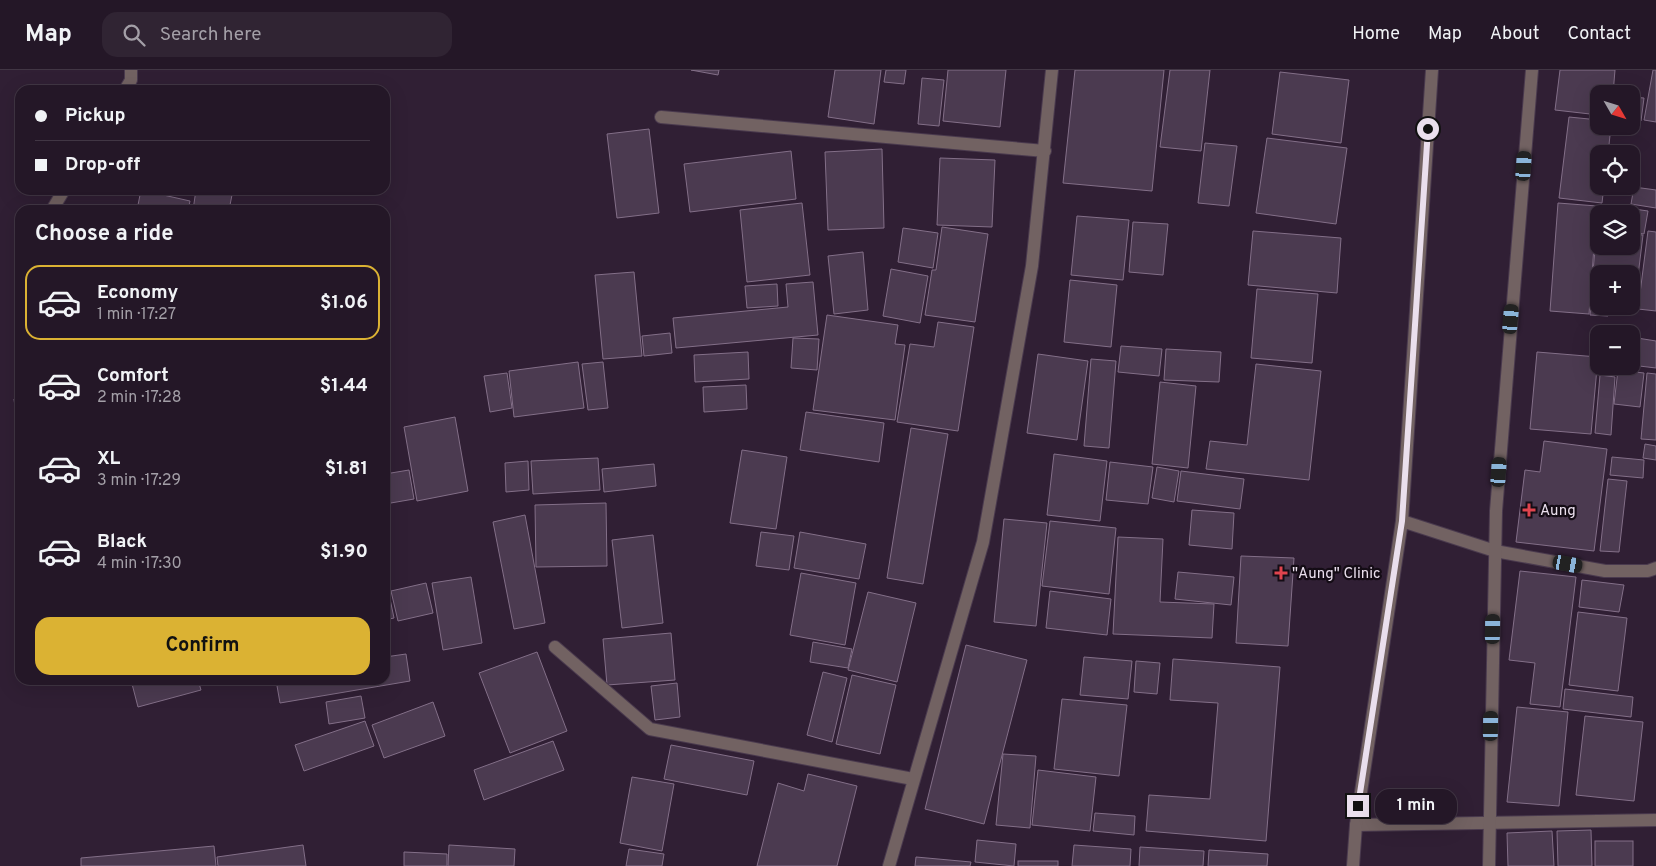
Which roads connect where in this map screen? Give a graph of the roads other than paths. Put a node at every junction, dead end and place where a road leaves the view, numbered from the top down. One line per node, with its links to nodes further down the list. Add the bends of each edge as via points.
1 (131, 70): 5 (street)
2 (1052, 70): 7 (street)
3 (1432, 70): 8 (street)
4 (1532, 70): 9 (street)
5 (128, 85)
6 (661, 117): 7 (street)
7 (1045, 151): 12 (street, via 1032,266 983,542)
8 (1402, 521): 9 (street); 15 (street)
9 (1495, 551): 10 (street, via 1605,571 1648,571); 14 (street)
10 (1656, 568)
11 (555, 647): 12 (street, via 650,729)
12 (914, 779): 16 (street)
13 (1656, 820): 14 (street)
14 (1489, 823): 15 (street); 18 (street)
15 (1356, 825): 17 (street)
16 (889, 866)
17 (1353, 866)
18 (1489, 866)

